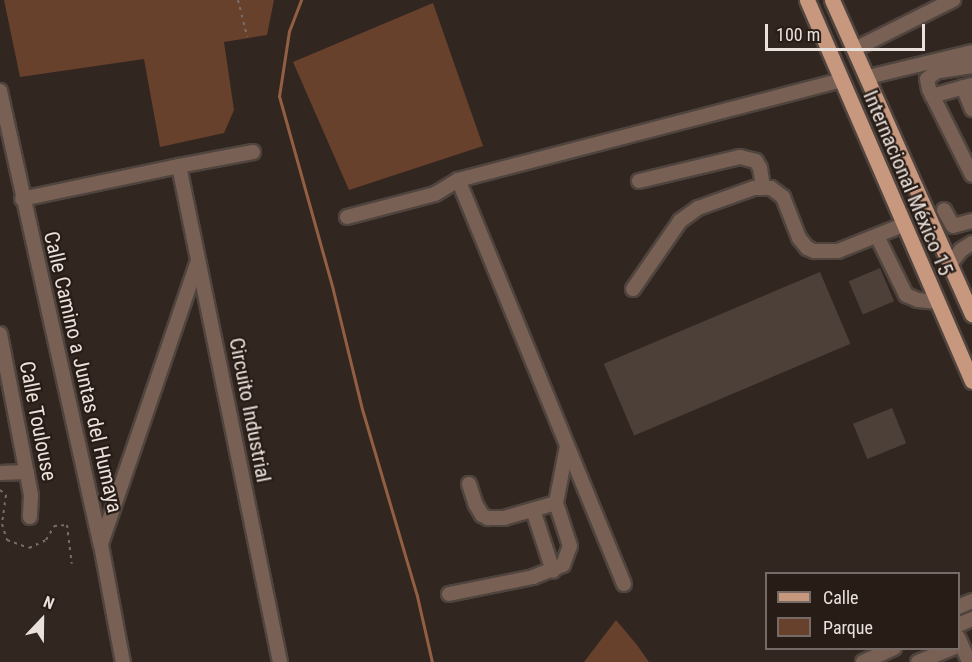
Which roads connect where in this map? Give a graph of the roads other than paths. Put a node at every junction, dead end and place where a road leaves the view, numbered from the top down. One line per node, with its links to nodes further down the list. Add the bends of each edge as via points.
1 (800, 0): 5 (main road)
2 (807, 0): 5 (main road, Internacional México 15)
3 (832, 0): 6 (main road, Internacional México 15)
4 (953, 0): 6 (street)
5 (824, 40): 10 (main road, Internacional México 15)
6 (855, 49): 9 (main road, Internacional México 15)
7 (972, 52): 9 (street)
8 (972, 66): 13 (street, via 930,75 927,82)
9 (868, 77): 29 (main road, Internacional México 15)
10 (841, 80): 18 (street); 25 (main road, Internacional México 15)
11 (968, 86): 13 (street); 14 (street)
12 (0, 93): 21 (street, Calle Camino a Juntas del Humaya)
13 (932, 96): 17 (street)
14 (972, 109)
15 (253, 152): 16 (street)
16 (179, 166): 21 (street); 28 (street, Circuito Industrial)
17 (972, 175)
18 (458, 180): 23 (street, via 435,194); 36 (street)
19 (639, 181): 20 (street, via 740,157 756,162)
20 (764, 187): 26 (street, via 783,197 807,248 832,252); 30 (street, via 725,196 680,221)
21 (22, 199): 43 (street, Calle Camino a Juntas del Humaya)
22 (944, 210): 24 (street, via 953,226)
23 (347, 217)
24 (972, 221)
25 (903, 225): 26 (street); 31 (main road, Internacional México 15)
26 (877, 236): 31 (street, via 906,295)
27 (972, 243): 29 (street)
28 (199, 259): 43 (street); 51 (street, Circuito Industrial)
29 (951, 263): 32 (main road, Internacional México 15)
30 (633, 289)
31 (936, 302): 34 (main road, Internacional México 15)
32 (972, 314)
33 (0, 334): 35 (street, Calle Toulouse)
34 (972, 381)
35 (6, 397): 37 (street, Calle Toulouse)
36 (567, 446): 40 (street); 45 (street)
37 (27, 472): 38 (street); 42 (street, Calle Toulouse)
38 (0, 473)
39 (469, 484): 41 (street, via 476,505 488,518)
40 (556, 503): 41 (street); 44 (street, via 570,546 563,565)
41 (533, 510): 44 (street)
42 (30, 517)
43 (101, 545): 50 (street, Calle Camino a Juntas del Humaya)
44 (553, 571): 46 (street)
45 (624, 584)
46 (449, 594)
47 (960, 647): 54 (street)
48 (945, 650): 53 (street)
49 (880, 658): 52 (street)
50 (123, 662)
51 (280, 662)
52 (863, 662)
53 (918, 662)
54 (969, 662)

